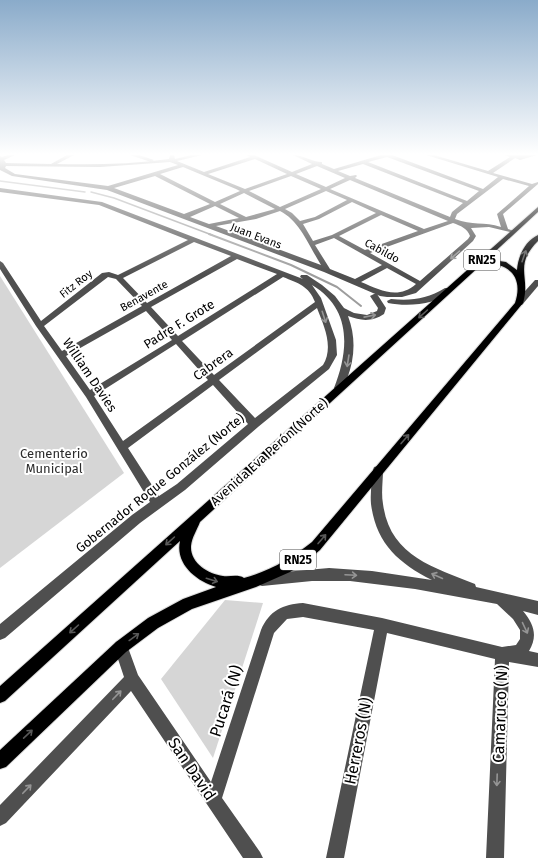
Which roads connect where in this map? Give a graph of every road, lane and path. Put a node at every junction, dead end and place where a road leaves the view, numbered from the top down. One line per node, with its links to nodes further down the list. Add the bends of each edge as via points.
1 (42, 195): 34 (street, Juan Evans, via 100,203)
2 (78, 195): 53 (street, Juan Evans, via 104,199 297,274 322,288)
3 (115, 195): 49 (street, Juan Evans, via 275,255)
4 (128, 195): 21 (street, Juan Evans)
5 (196, 195): 16 (street)
6 (235, 195): 16 (street)
7 (253, 195): 17 (street)
8 (314, 195): 17 (street)
9 (341, 195): 14 (street)
10 (395, 195): 23 (street)
11 (447, 195): 15 (street)
12 (478, 195): 15 (street)
13 (524, 195): 20 (street)
14 (352, 200): 19 (street); 24 (street, via 317,218)
15 (467, 203): 23 (street, via 454,213)
16 (214, 204): 21 (street); 22 (street)
17 (280, 209): 22 (street); 24 (street)
18 (538, 209): 31 (main road, Avenida Eva Perón (Norte) / RN25)
19 (381, 213): 30 (street); 32 (street)
20 (500, 214): 27 (street); 29 (street)
21 (186, 216): 25 (street, Juan Evans)
22 (246, 219): 25 (street)
23 (453, 219): 26 (street); 28 (street); 30 (street)
24 (299, 223): 35 (street)
25 (211, 225): 41 (street, Juan Evans)
26 (466, 226): 28 (street); 47 (street, one-way to 47, via 473,236 471,240)
27 (489, 226): 28 (street); 29 (street)
28 (481, 227)
29 (504, 229): 31 (street)
30 (425, 232): 36 (street)
31 (512, 232): 38 (main road, Avenida Eva Perón (Norte) / RN25)
32 (334, 236): 35 (street); 36 (street, Cabildo)
33 (538, 237): 44 (main road, RN25, one-way to 33, via 521,262 526,249)
34 (192, 240): 37 (street, Juan Evans); 43 (street, Fitz Roy)
35 (312, 244): 41 (street)
36 (363, 253): 40 (street, Cabildo)
37 (237, 256): 42 (street, Juan Evans); 52 (street, Benavente)
38 (480, 262): 44 (main road, via 494,261 504,264 515,270); 48 (main road, Avenida Eva Perón (Norte) / RN25)
39 (0, 263): 54 (street, William Davies)
40 (386, 266): 45 (street); 47 (street, Cabildo)
41 (328, 270): 45 (street, Juan Evans)
42 (283, 274): 50 (street, Juan Evans, via 309,286); 55 (street, Padre F. Grote)
43 (119, 277): 52 (street); 54 (street, Fitz Roy, via 104,275)
44 (520, 279): 51 (main road, RN25, via 522,287)
45 (356, 282): 47 (street, Juan Evans, via 383,294 402,295 413,291)
46 (538, 282): 51 (street)
47 (420, 284)
48 (452, 288): 49 (street, Juan Evans, via 437,297 420,302 394,301); 59 (main road, Avenida Eva Perón (Norte) / RN25, one-way to 59)
49 (374, 296): 53 (street, one-way to 49, via 360,318 378,314 382,308)
50 (319, 303): 56 (street, Juan Evans, one-way to 56); 58 (street, Cabrera)
51 (518, 303): 63 (main road, RN25, one-way to 51)
52 (148, 307): 55 (street); 57 (street, Benavente)
53 (342, 310): 59 (street, Juan Evans, one-way to 59, via 350,336 348,362)
54 (40, 326): 57 (street, William Davies)
55 (179, 340): 58 (street); 60 (street, Padre F. Grote)
56 (334, 352): 61 (street, Gobernador Roque González (Norte), via 326,367)
57 (61, 355): 60 (street, William Davies)
58 (214, 379): 61 (street); 62 (street, Cabrera)
59 (339, 388): 65 (main road, Avenida Eva Perón (Norte) / RN25)
60 (88, 395): 62 (street, William Davies)
61 (254, 424): 64 (street, Gobernador Roque González (Norte), via 181,487)
62 (122, 447): 64 (street, William Davies)
63 (378, 470): 66 (main road, RN25, one-way to 63, via 286,568 316,546 348,510); 67 (street, one-way to 63, via 439,577 415,565 399,553 380,522 377,504)
64 (157, 503): 70 (street, Gobernador Roque González (Norte))
65 (198, 516): 66 (main road, one-way to 66, via 190,529 184,549 190,565 200,575 212,581); 75 (main road, Avenida Eva Perón (Norte) / RN25, one-way to 75)
66 (256, 581): 67 (street, one-way to 67, via 303,575 359,576); 71 (main road, RN25, one-way to 66, via 153,623 188,604)
67 (500, 598): 68 (street); 72 (street, Camaruco (N), one-way to 72, via 521,619 528,634 526,644 520,652)
68 (538, 608)
69 (382, 625): 72 (street); 77 (street, Pucará (N), via 303,610 278,615 268,630); 80 (street, Herreros (N))
70 (0, 633)
71 (121, 647): 74 (street); 76 (main road, RN25, one-way to 71)
72 (502, 654): 73 (street); 81 (street, Camaruco (N), one-way to 81)
73 (538, 660)
74 (132, 679): 77 (street, San David); 78 (street, one-way to 74)
75 (0, 696)
76 (0, 761)
77 (213, 800): 79 (street, San David)
78 (0, 817)
79 (254, 858)
80 (335, 858)
81 (495, 858)

